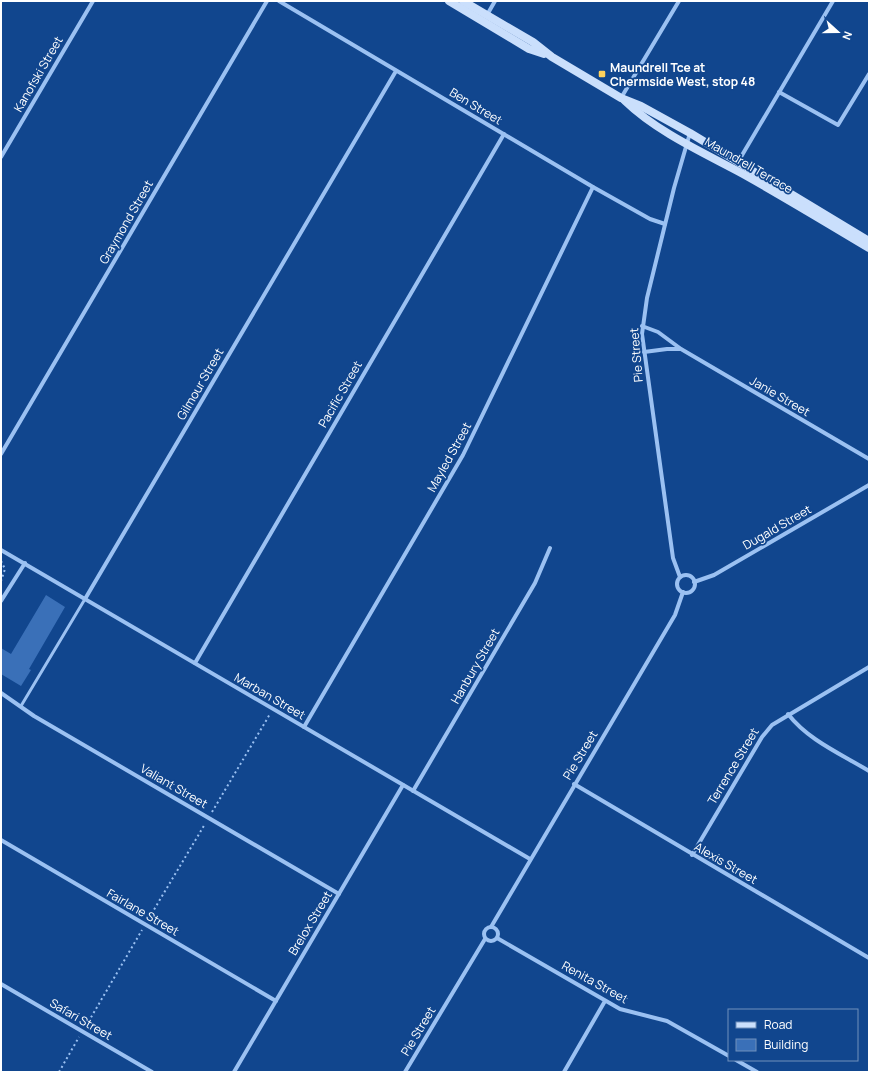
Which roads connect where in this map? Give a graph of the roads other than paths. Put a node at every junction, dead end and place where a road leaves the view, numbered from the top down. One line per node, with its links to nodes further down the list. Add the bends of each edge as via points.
1 (92, 1): 18 (street, Kanofski Street)
2 (268, 1): 27 (street, Graymond Street)
3 (279, 1): 11 (street, Ben Street)
4 (449, 1): 10 (main road, Maundrell Terrace, via 529,48)
5 (463, 1): 9 (main road, Maundrell Terrace)
6 (495, 1): 9 (street)
7 (679, 1): 14 (street)
8 (833, 1): 13 (street)
9 (486, 15): 10 (main road, Maundrell Terrace)
10 (552, 57): 14 (main road, Maundrell Terrace)
11 (396, 70): 16 (street, Ben Street); 36 (street, Gilmour Street)
12 (869, 74): 13 (street, via 838,125)
13 (779, 92): 19 (street)
14 (621, 98): 15 (main road, Maundrell Terrace); 17 (main road, Maundrell Terrace, via 637,113)
15 (690, 133): 17 (street, Pie Street); 19 (main road, Maundrell Terrace)
16 (504, 134): 20 (street, Ben Street); 38 (street, Pacific Street)
17 (687, 143): 21 (street, Pie Street); 23 (main road, Maundrell Terrace)
18 (1, 156)
19 (738, 163): 22 (main road, Maundrell Terrace)
20 (593, 187): 21 (street, Ben Street, via 650,219); 43 (street, Mayled Street, via 463,455)
21 (665, 224): 24 (street, Pie Street)
22 (869, 241)
23 (869, 248)
24 (642, 326): 25 (street, Janie Street, via 658,332); 26 (street, Pie Street)
25 (681, 349): 26 (street); 28 (street, Janie Street)
26 (644, 352): 33 (street, Pie Street, via 673,558)
27 (1, 454)
28 (869, 460)
29 (869, 485): 34 (street, Dugald Street, via 714,575)
30 (550, 548): 47 (street, Hanbury Street, via 535,582)
31 (1, 550): 32 (street, Marban Street)
32 (25, 563): 36 (street, Marban Street); 37 (street)
33 (680, 577): 34 (street, via 688,576); 35 (street, via 677,587)
34 (694, 582): 35 (street, via 692,590)
35 (683, 592): 45 (street, Pie Street, via 675,616)
36 (85, 599): 38 (street, Marban Street); 41 (lane, Gilmour Street)
37 (1, 601)
38 (195, 663): 43 (street, Marban Street)
39 (869, 667): 42 (street, Terrence Street)
40 (1, 693): 41 (street, Valiant Street)
41 (21, 706): 51 (street, Valiant Street)
42 (788, 714): 44 (street, via 808,735); 49 (street, Terrence Street, via 772,724 762,737)
43 (304, 727): 46 (street, Marban Street)
44 (869, 771)
45 (574, 784): 49 (street, Alexis Street); 50 (street, Pie Street)
46 (403, 785): 47 (street, Marban Street); 51 (street, Brelox Street)
47 (413, 791): 50 (street, Marban Street)
48 (1, 840): 57 (street, Fairlane Street)
49 (692, 855): 55 (street, Alexis Street)
50 (530, 859): 52 (street, Pie Street)
51 (339, 894): 57 (street, Brelox Street)
52 (491, 927): 53 (street, via 497,931); 54 (street, via 485,930)
53 (497, 938): 54 (street, via 492,942); 58 (street, Renita Street)
54 (485, 939): 63 (street, Pie Street)
55 (869, 958)
56 (1, 984): 61 (street, Safari Street)
57 (276, 1001): 62 (street, Brelox Street)
58 (605, 1001): 59 (street, Renita Street, via 620,1009 667,1022); 64 (street)
59 (728, 1055)
60 (738, 1061): 65 (street)
61 (152, 1072)
62 (234, 1072)
63 (405, 1072)
64 (564, 1072)
65 (757, 1072)

